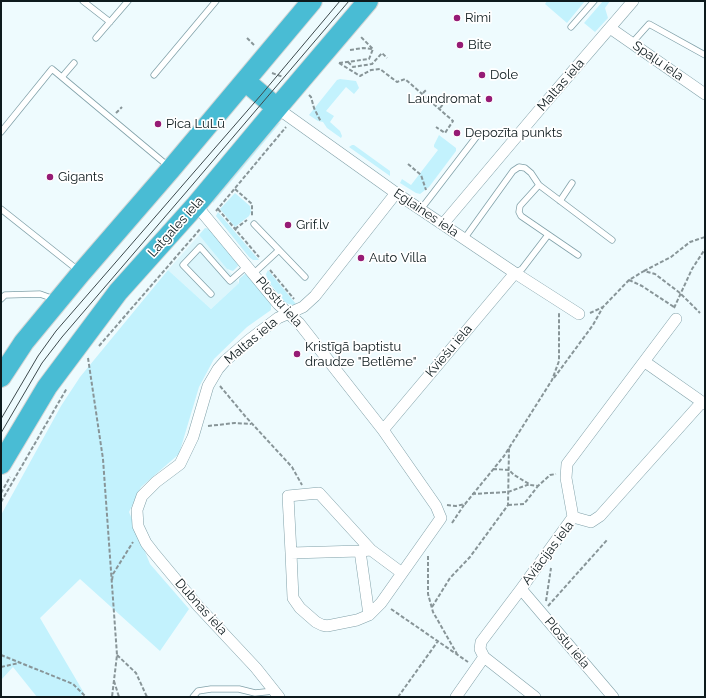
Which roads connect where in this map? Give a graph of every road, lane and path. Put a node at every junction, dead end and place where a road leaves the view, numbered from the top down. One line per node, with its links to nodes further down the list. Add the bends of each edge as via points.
1 (83, 1): 8 (lane)
2 (128, 1): 8 (lane)
3 (216, 1): 23 (lane)
4 (312, 1): 26 (highway)
5 (368, 1): 33 (highway, Latgales iela)
6 (594, 1): 9 (lane)
7 (633, 1): 10 (street, Maltas iela)
8 (110, 22): 12 (lane)
9 (571, 27)
10 (610, 28): 14 (street, Spaļu iela); 52 (street, Maltas iela)
11 (361, 37): 16 (path)
12 (96, 38)
13 (247, 38): 15 (path)
14 (632, 43): 18 (lane, via 649,24); 29 (street, Spaļu iela)
15 (254, 45)
16 (374, 49): 17 (path); 20 (path, via 369,59)
17 (350, 50)
18 (705, 55)
19 (387, 58): 20 (path, via 382,53 372,64 353,67)
20 (348, 62): 28 (path, via 339,63 360,76 371,70 380,69 397,82 405,79)
21 (74, 64): 24 (lane)
22 (269, 72): 25 (path)
23 (154, 75)
24 (62, 77): 36 (lane, via 52,68); 39 (lane)
25 (284, 77)
26 (245, 81): 33 (highway); 39 (highway)
27 (427, 89): 28 (path)
28 (423, 93): 32 (path)
29 (705, 94)
30 (311, 97): 34 (path)
31 (444, 103): 32 (path)
32 (440, 108): 35 (path, via 454,121 445,133)
33 (281, 115): 42 (path, via 286,127); 44 (street, Eglaines iela); 50 (highway, Latgales iela)
34 (321, 122)
35 (436, 127)
36 (1, 132)
37 (476, 136): 48 (lane)
38 (408, 164): 43 (path, via 421,175)
39 (172, 169): 63 (highway)
40 (572, 183): 45 (lane)
41 (539, 185): 45 (lane); 54 (lane, via 520,206 519,212); 56 (lane, via 525,168 519,167 513,171)
42 (235, 189): 49 (path, via 252,204); 50 (path)
43 (427, 192)
44 (396, 193): 48 (street, Eglaines iela); 75 (street, Maltas iela, via 315,296)
45 (560, 201): 57 (lane)
46 (1, 209): 63 (lane)
47 (255, 209): 49 (path)
48 (422, 209): 52 (street, Eglaines iela)
49 (252, 210): 53 (path, via 252,215)
50 (203, 212): 61 (street, Plostu iela); 78 (path, via 95,348); 95 (highway, Latgales iela, via 113,298 47,387)
51 (254, 224): 58 (lane)
52 (443, 224): 56 (street, Eglaines iela)
53 (235, 229)
54 (548, 235): 60 (lane); 64 (lane, via 522,268)
55 (705, 237): 62 (path, via 690,242 671,258)
56 (464, 239): 64 (street, Eglaines iela)
57 (612, 240)
58 (278, 250): 61 (lane); 65 (lane)
59 (705, 250): 67 (path)
60 (578, 255)
61 (250, 270): 68 (lane, via 230,281 200,247 183,265); 75 (street, Plostu iela)
62 (644, 271): 66 (path); 67 (path, via 655,274)
63 (81, 273): 71 (highway)
64 (515, 273): 70 (street, Eglaines iela); 92 (street, Kviešu iela)
65 (304, 277)
66 (629, 280): 72 (path); 73 (path)
67 (680, 293): 73 (path); 74 (path)
68 (211, 294)
69 (1, 299): 71 (lane, via 5,295 40,294)
70 (558, 300): 76 (street, Eglaines iela); 87 (path, via 559,361)
71 (58, 301): 85 (highway, via 24,342)
72 (603, 307): 76 (path, via 592,313); 87 (path)
73 (674, 307): 77 (path)
74 (700, 312)
75 (288, 314): 86 (street, Maltas iela, via 278,318 224,361); 92 (street, Plostu iela, via 299,323)
76 (579, 314)
77 (676, 319): 83 (street)
78 (109, 329)
79 (88, 353): 82 (path)
80 (92, 354): 81 (path)
81 (88, 358): 84 (path); 117 (path, via 103,459)
82 (83, 360)
83 (645, 362): 89 (street); 97 (street, via 567,464)
84 (84, 364)
85 (1, 377)
86 (213, 377): 90 (path); 91 (street, Maltas iela)
87 (552, 380): 93 (path)
88 (68, 386): 104 (path)
89 (703, 403): 108 (street, Aviācijas iela, via 600,516 591,522)
90 (252, 424): 91 (path, via 224,423); 102 (path, via 292,467 300,478)
91 (196, 428): 107 (street, Maltas iela, via 180,464 142,496)
92 (383, 430): 106 (street, Plostu iela)
93 (509, 447): 94 (path); 96 (path)
94 (493, 469): 96 (path); 103 (path)
95 (6, 470): 101 (path)
96 (509, 470): 98 (path); 100 (path)
97 (567, 473): 99 (path, via 550,475); 108 (street)
98 (530, 484): 99 (path); 100 (path)
99 (538, 486): 105 (path, via 524,504)
100 (508, 492): 103 (path); 105 (path)
101 (1, 493)
102 (305, 494): 111 (street, via 319,493); 114 (street, via 288,496)
103 (472, 494): 106 (path, via 465,504)
104 (1, 502)
105 (508, 505): 120 (path, via 470,557 450,578)
106 (436, 506): 116 (street, Plostu iela, via 441,518)
107 (137, 510): 109 (street, Dubnas iela)
108 (573, 518): 118 (street, Aviācijas iela)
109 (138, 526): 117 (path, via 134,542 113,574); 131 (street, Dubnas iela, via 153,552 198,606 256,668)
110 (607, 540): 115 (path, via 545,610)
111 (372, 550): 113 (street); 116 (street)
112 (428, 550): 120 (path, via 428,594)
113 (360, 551): 114 (street); 121 (street)
114 (291, 553): 121 (street, via 293,598 316,622 327,626)
115 (551, 565)
116 (402, 573): 119 (street)
117 (111, 582): 125 (path)
118 (521, 589): 126 (street, Aviācijas iela, via 481,642 480,649); 140 (street, Plostu iela)
119 (381, 603): 121 (street); 122 (path)
120 (432, 607): 123 (path)
121 (368, 615)
122 (438, 641): 123 (path); 137 (path)
123 (458, 654): 129 (path)
124 (1, 655): 127 (path)
125 (117, 655): 130 (path); 135 (path, via 136,673)
126 (484, 657): 129 (street); 139 (street)
127 (20, 663): 128 (path); 132 (path, via 74,684)
128 (1, 667)
129 (477, 667): 138 (street)
130 (114, 680): 133 (path); 134 (path)
131 (275, 695): 136 (lane, via 239,689 211,689 198,691)
132 (86, 697)
133 (112, 697)
134 (119, 697)
135 (146, 697)
136 (193, 697)
137 (398, 697)
138 (456, 697)
139 (535, 697)
140 (613, 697)

